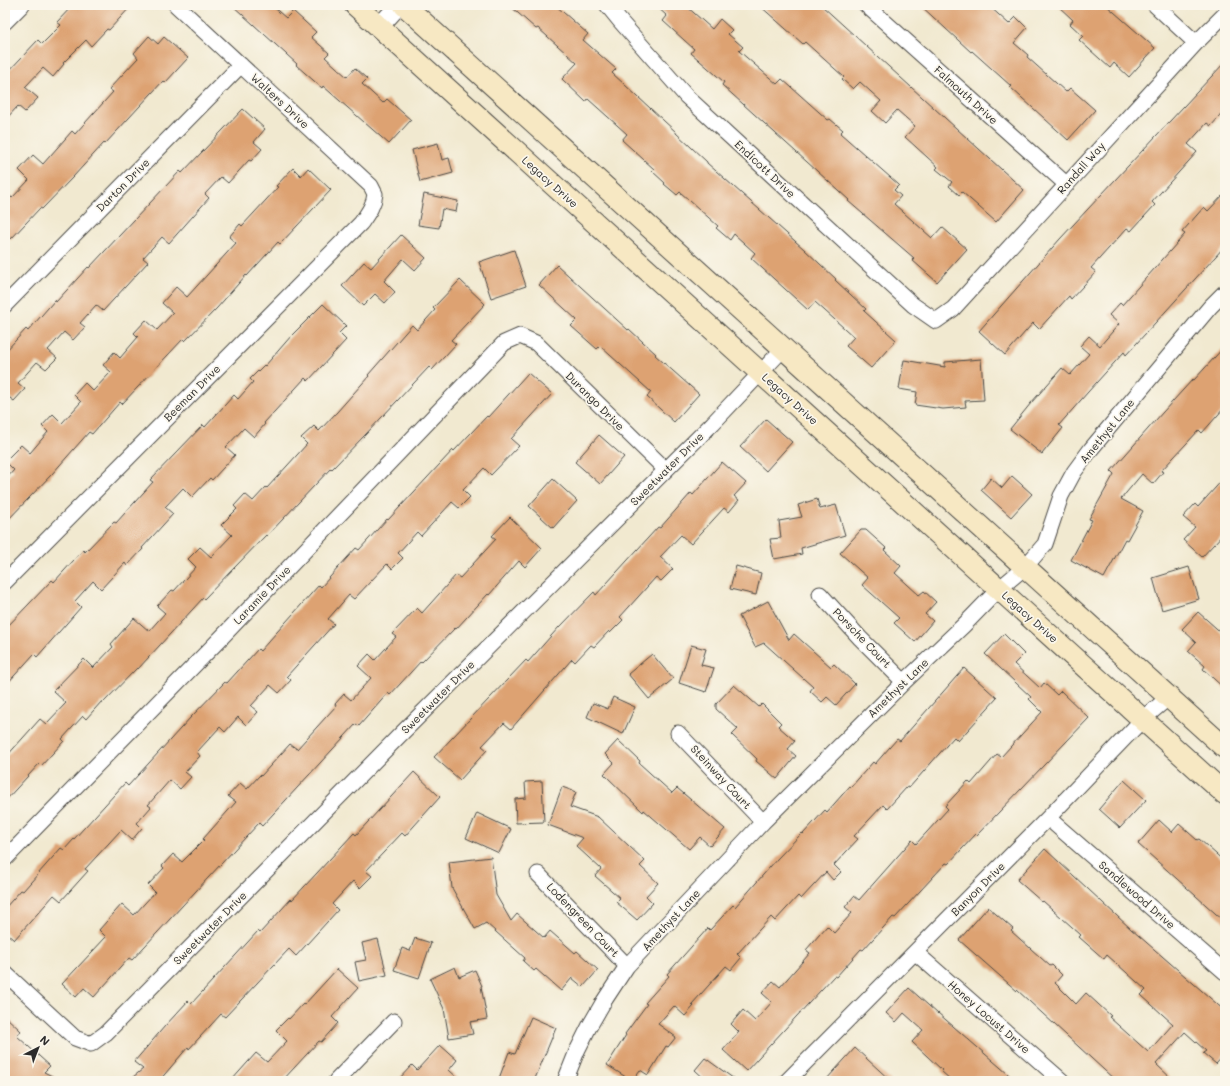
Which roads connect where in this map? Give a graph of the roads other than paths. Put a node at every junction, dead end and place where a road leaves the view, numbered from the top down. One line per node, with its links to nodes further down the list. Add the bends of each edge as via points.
1 (22, 5): 10 (street)
2 (176, 5): 13 (street, Walters Drive)
3 (355, 5): 11 (main road, Legacy Drive)
4 (399, 5): 11 (street)
5 (404, 5): 20 (main road)
6 (607, 5): 18 (street, Endicott Drive, via 686,96 908,300)
7 (866, 5): 14 (street, Falmouth Drive)
8 (1155, 5): 12 (street)
9 (1225, 14): 12 (street, Randall Way)
10 (5, 22)
11 (379, 27): 21 (main road, Legacy Drive)
12 (1196, 43): 14 (street, Randall Way)
13 (241, 65): 15 (street, Walters Drive, via 371,186 375,194); 17 (street, Darton Drive)
14 (1066, 184): 18 (street, Randall Way, via 954,308)
15 (374, 200): 24 (street, Beeman Drive, via 361,222)
16 (1225, 292): 23 (street, Amethyst Lane, via 1074,472 1061,496 1045,544)
17 (5, 305)
18 (936, 321)
19 (520, 336): 22 (street, Durango Drive, via 536,343); 35 (street, Laramie Drive, via 504,343)
20 (783, 349): 21 (street, Sweetwater Drive); 23 (main road)
21 (760, 372): 22 (street, Sweetwater Drive); 25 (main road, Legacy Drive)
22 (666, 470): 40 (street, Sweetwater Drive, via 106,1033 91,1044 75,1038)
23 (1025, 567): 25 (street, Amethyst Lane); 28 (main road)
24 (5, 582)
25 (999, 589): 27 (street, Amethyst Lane); 29 (main road, Legacy Drive)
26 (820, 594): 27 (street, Porsche Court)
27 (904, 682): 34 (street, Amethyst Lane)
28 (1169, 697): 29 (street, Banyon Drive); 31 (main road)
29 (1143, 719): 32 (main road, Legacy Drive); 33 (street, Banyon Drive)
30 (678, 733): 34 (street, Steinway Court)
31 (1225, 748)
32 (1225, 794)
33 (1048, 818): 37 (street, Banyon Drive); 39 (street, Sandlewood Drive)
34 (763, 822): 38 (street, Amethyst Lane)
35 (5, 858)
36 (538, 874): 38 (street, Lodengreen Court)
37 (916, 953): 44 (street, Banyon Drive); 45 (street, Honey Locust Drive)
38 (628, 966): 43 (street, Amethyst Lane, via 589,1027)
39 (1225, 972)
40 (5, 973)
41 (394, 1021): 42 (street)
42 (336, 1081)
43 (565, 1081)
44 (787, 1081)
45 (1062, 1081)

